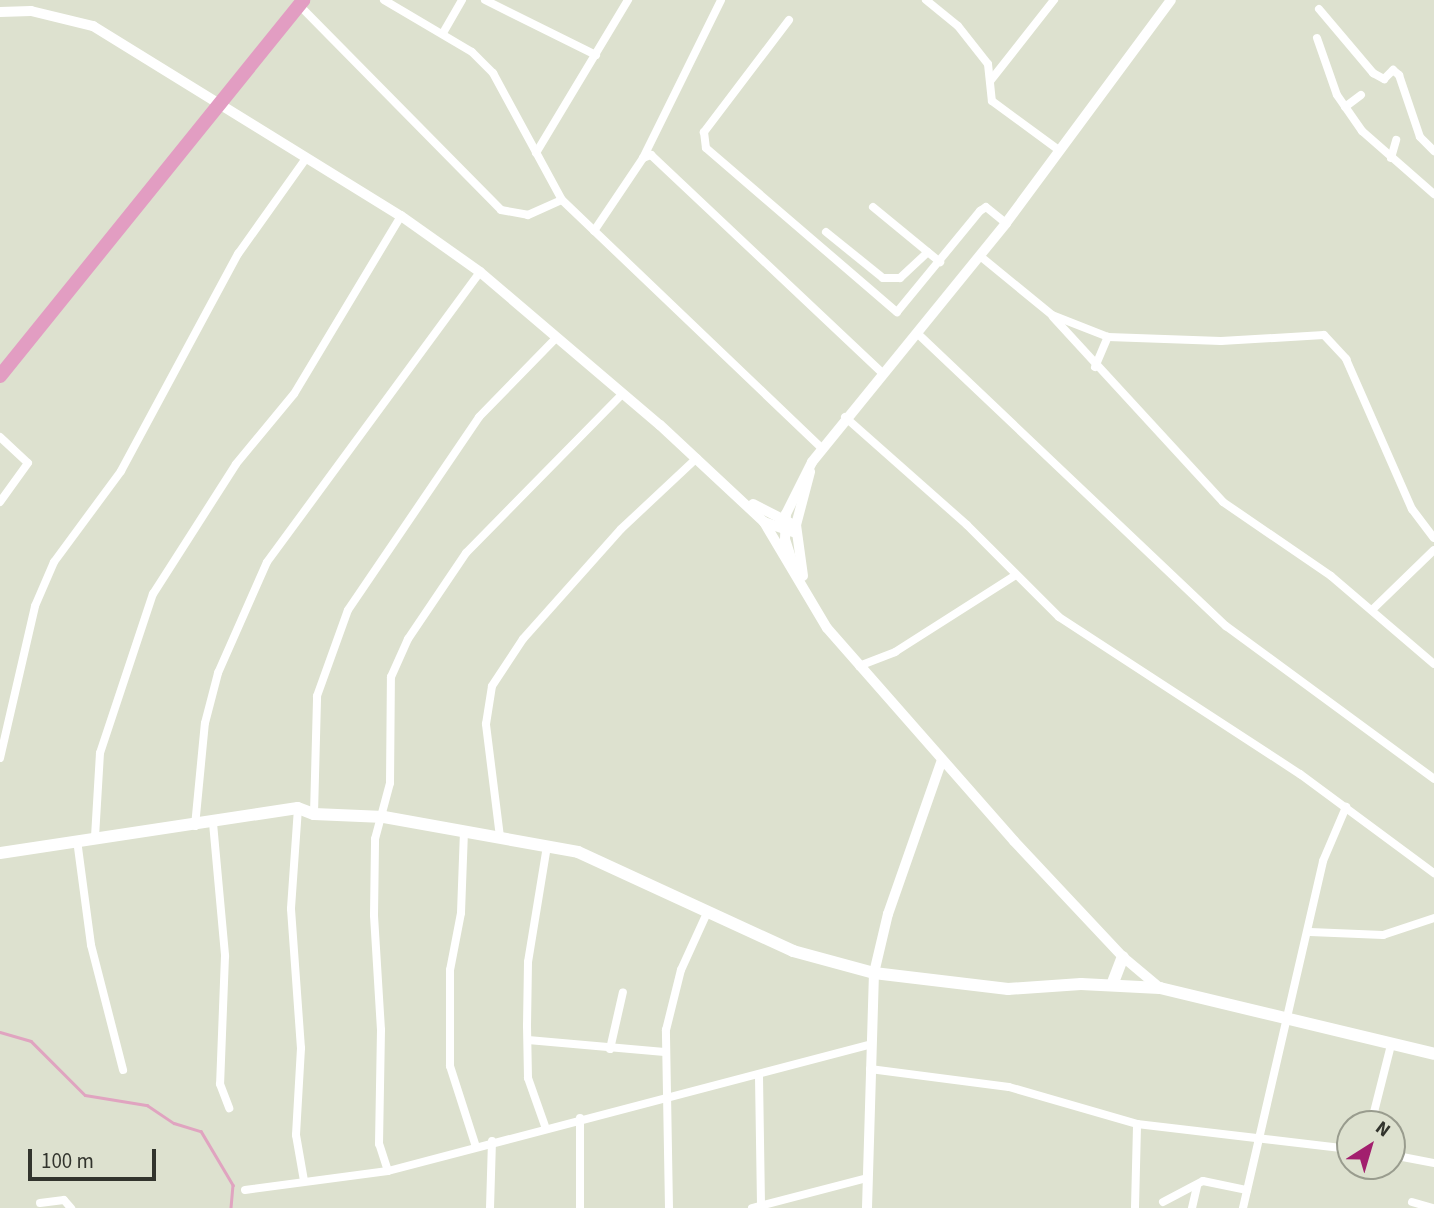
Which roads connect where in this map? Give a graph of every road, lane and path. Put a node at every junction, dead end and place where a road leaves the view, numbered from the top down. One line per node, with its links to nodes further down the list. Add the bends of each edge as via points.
1 (13, 0): 12 (street)
2 (384, 0): 14 (street)
3 (462, 0): 14 (street)
4 (485, 0): 16 (street)
5 (628, 0): 16 (street)
6 (721, 0): 25 (street)
7 (926, 0): 17 (street, via 976,47)
8 (1054, 0): 17 (street)
9 (1171, 0): 22 (street)
10 (302, 3): 19 (main road); 29 (street, via 501,210 528,215)
11 (1319, 9): 23 (street, via 1373,73 1384,79 1393,71 1399,75 1420,137)
12 (4, 12): 19 (street, via 63,16 93,26)
13 (789, 20): 37 (street, via 704,132 706,148 890,309 903,308)
14 (443, 33): 24 (street, via 493,73)
15 (1317, 38): 20 (street)
16 (596, 55): 24 (street)
17 (991, 80): 22 (street, via 992,101)
18 (1361, 95): 20 (street)
19 (216, 106): 27 (street); 45 (main road)
20 (1345, 107): 26 (street)
21 (1396, 140): 26 (street)
22 (1060, 151): 32 (street)
23 (1434, 151)
24 (536, 153): 29 (street)
25 (643, 158): 33 (street); 44 (street, via 656,158)
26 (1391, 158): 28 (street)
27 (304, 160): 31 (street); 64 (street, via 238,254 121,471 54,562 35,606)
28 (1434, 194)
29 (562, 200): 33 (street)
30 (873, 207): 35 (street)
31 (401, 216): 38 (street); 74 (street, via 294,394 236,464 153,594 100,753)
32 (1006, 223): 36 (street); 37 (street, via 986,207)
33 (594, 231): 49 (street)
34 (826, 232): 35 (street, via 883,278 900,278)
35 (928, 252): 37 (street)
36 (980, 256): 39 (street); 40 (street)
37 (940, 262)
38 (480, 272): 42 (street); 72 (street, via 267,562 218,673 205,723)
39 (1052, 315): 41 (street); 43 (street)
40 (917, 333): 44 (street); 66 (street, via 1226,626)
41 (1108, 337): 43 (street); 56 (street, via 1234,341 1324,335 1346,359 1412,509)
42 (556, 338): 46 (street); 69 (street, via 479,417 348,610 317,696)
43 (1095, 367): 61 (street, via 1223,502)
44 (883, 374): 47 (street)
45 (0, 376)
46 (622, 394): 50 (street); 70 (street, via 466,553 408,639 391,677 393,752)
47 (845, 418): 49 (street); 59 (street)
48 (0, 437): 53 (street, via 28,463)
49 (823, 449): 51 (street)
50 (697, 458): 54 (street, via 732,495); 75 (street, via 662,486 559,597 492,686 486,724)
51 (812, 462): 52 (street); 55 (street)
52 (794, 490): 54 (street); 55 (street)
53 (0, 502)
54 (764, 517): 55 (street); 58 (street)
55 (790, 528): 58 (street); 60 (street)
56 (1434, 538)
57 (1434, 550): 61 (street)
58 (794, 566): 60 (street)
59 (1016, 575): 63 (street, via 895,652); 67 (street, via 1094,642)
60 (804, 584): 63 (street, via 827,628)
61 (1372, 610): 62 (street)
62 (1434, 664)
63 (859, 666): 65 (street)
64 (0, 758)
65 (942, 760): 83 (street); 84 (street, via 888,914)
66 (1434, 779)
67 (1346, 807): 79 (street); 82 (street, via 1330,838)
68 (298, 808): 69 (main road); 71 (main road); 112 (street, via 291,909 301,1032 296,1135)
69 (314, 814): 70 (main road)
70 (384, 817): 73 (main road); 110 (street, via 375,839 374,915 381,1030 379,1144)
71 (214, 823): 72 (main road); 99 (street, via 225,956 220,1084)
72 (195, 825): 74 (main road)
73 (464, 831): 75 (main road); 106 (street, via 461,913 450,970 450,1066)
74 (95, 837): 76 (main road)
75 (500, 837): 77 (main road)
76 (77, 839): 78 (main road); 96 (street, via 91,945)
77 (547, 846): 80 (main road, via 578,852); 89 (street, via 528,962)
78 (0, 853)
79 (1434, 873)
80 (707, 913): 84 (main road, via 793,951); 93 (street, via 681,970)
81 (1434, 918): 82 (street, via 1383,935)
82 (1310, 932): 88 (street)
83 (1123, 957): 85 (main road); 86 (street)
84 (874, 974): 85 (main road, via 1008,989); 90 (street)
85 (1112, 985): 86 (main road)
86 (1160, 988): 88 (main road)
87 (623, 992): 92 (street)
88 (1287, 1020): 91 (main road); 105 (street)
89 (528, 1040): 92 (street); 103 (street, via 528,1078)
90 (871, 1044): 95 (street); 97 (street)
91 (1391, 1045): 94 (main road); 100 (street)
92 (610, 1049): 93 (street)
93 (664, 1052): 98 (street)
94 (1434, 1054)
95 (870, 1069): 102 (street, via 1009,1087); 111 (street)
96 (122, 1070)
97 (759, 1077): 98 (street); 119 (street)
98 (669, 1095): 101 (street); 123 (street)
99 (229, 1108)
100 (1375, 1110)
101 (580, 1118): 103 (street); 122 (street)
102 (1137, 1124): 105 (street); 125 (street)
103 (545, 1126): 104 (street)
104 (492, 1141): 106 (street); 121 (street)
105 (1257, 1141): 107 (street); 115 (street)
106 (475, 1144): 110 (street)
107 (1336, 1148)
108 (1406, 1158): 109 (street)
109 (1434, 1163)
110 (388, 1171): 112 (street)
111 (867, 1178): 119 (street); 124 (street)
112 (304, 1181): 114 (street)
113 (1198, 1184): 115 (street, via 1210,1180); 116 (street); 126 (street)
114 (245, 1190)
115 (1247, 1190): 127 (street)
116 (1163, 1202)
117 (1412, 1202): 128 (street)
118 (40, 1203): 120 (street, via 64,1200)
119 (758, 1207)
120 (71, 1208)
121 (490, 1208)
122 (580, 1208)
123 (669, 1208)
124 (867, 1208)
125 (1135, 1208)
126 (1192, 1208)
127 (1243, 1208)
128 (1433, 1208)

